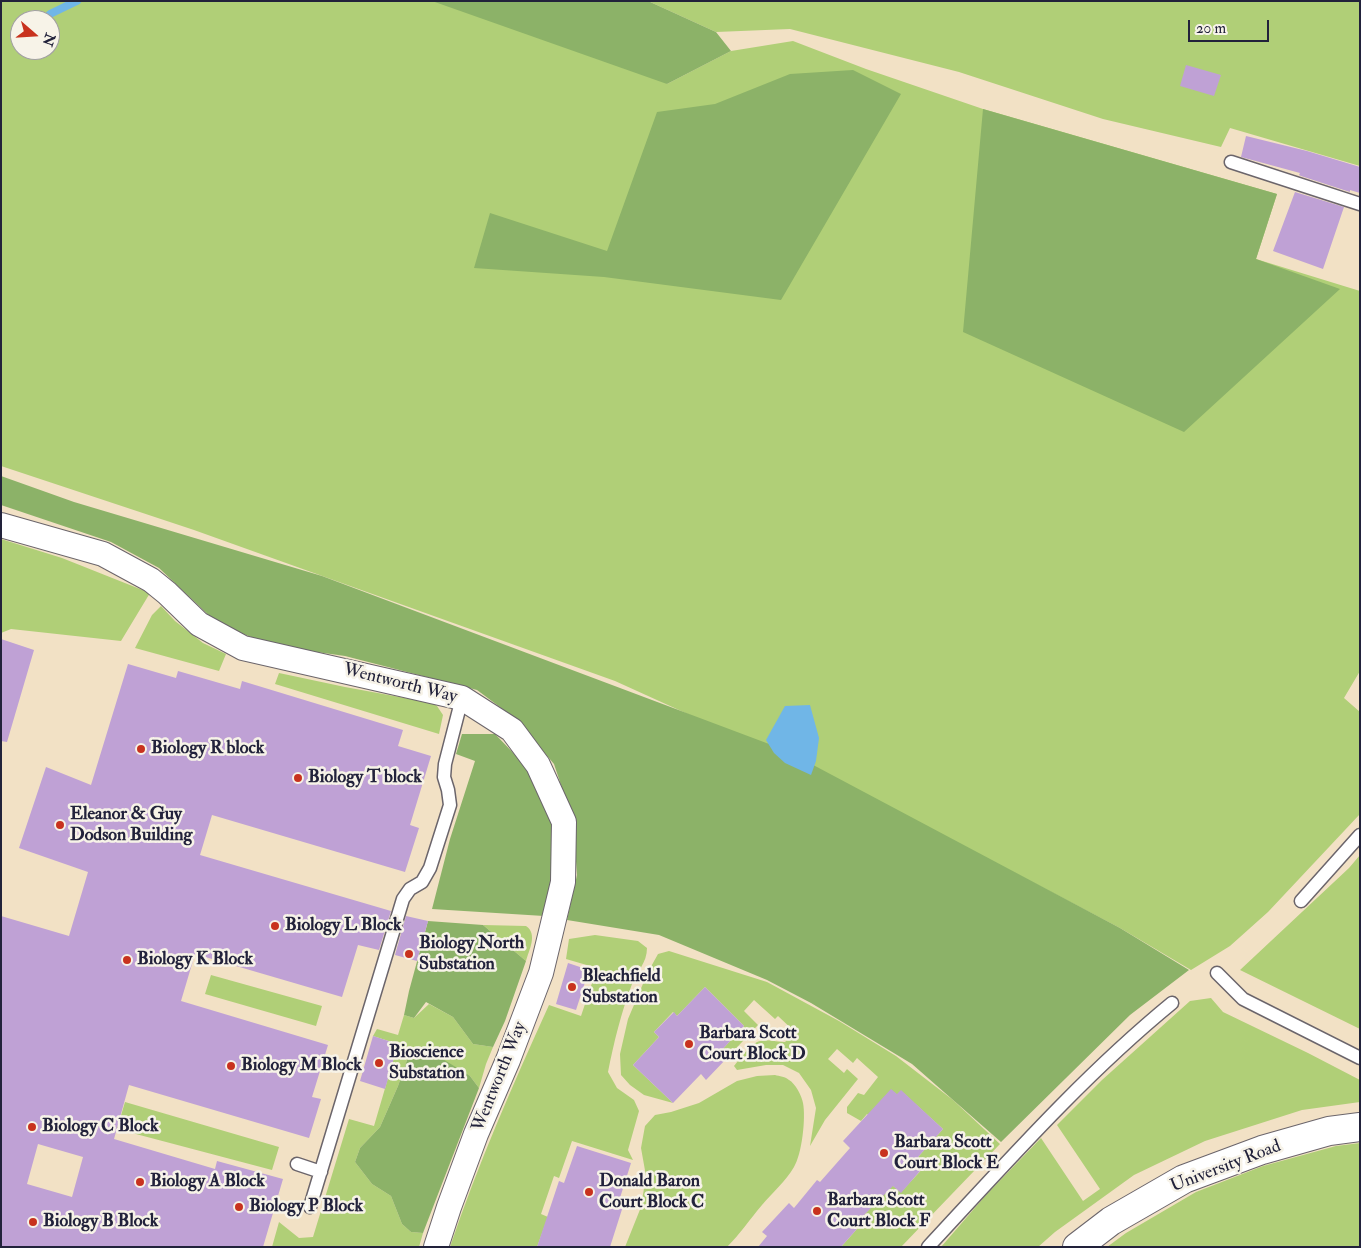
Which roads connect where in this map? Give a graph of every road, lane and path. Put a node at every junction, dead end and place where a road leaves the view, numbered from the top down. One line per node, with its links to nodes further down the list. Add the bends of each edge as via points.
1 (1231, 162): 2 (lane)
2 (1360, 204)
3 (1, 526): 4 (street, Wentworth Way, via 103,554 151,580 199,624 244,648)
4 (462, 698): 12 (lane, via 444,770 450,804 430,868 422,882 410,889 403,899); 14 (street, Wentworth Way, via 512,730 538,765 564,822 563,882 541,973 476,1134)
5 (1360, 835): 6 (lane)
6 (1301, 901)
7 (1217, 973): 9 (lane, via 1243,998)
8 (1172, 1003): 15 (lane, via 1141,1028 1044,1123)
9 (1360, 1058)
10 (1360, 1127): 16 (street, University Road, via 1330,1131 1262,1150 1184,1179 1111,1221)
11 (297, 1164): 12 (lane)
12 (321, 1172): 13 (lane)
13 (310, 1207)
14 (436, 1247)
15 (928, 1247)
16 (1077, 1247)

